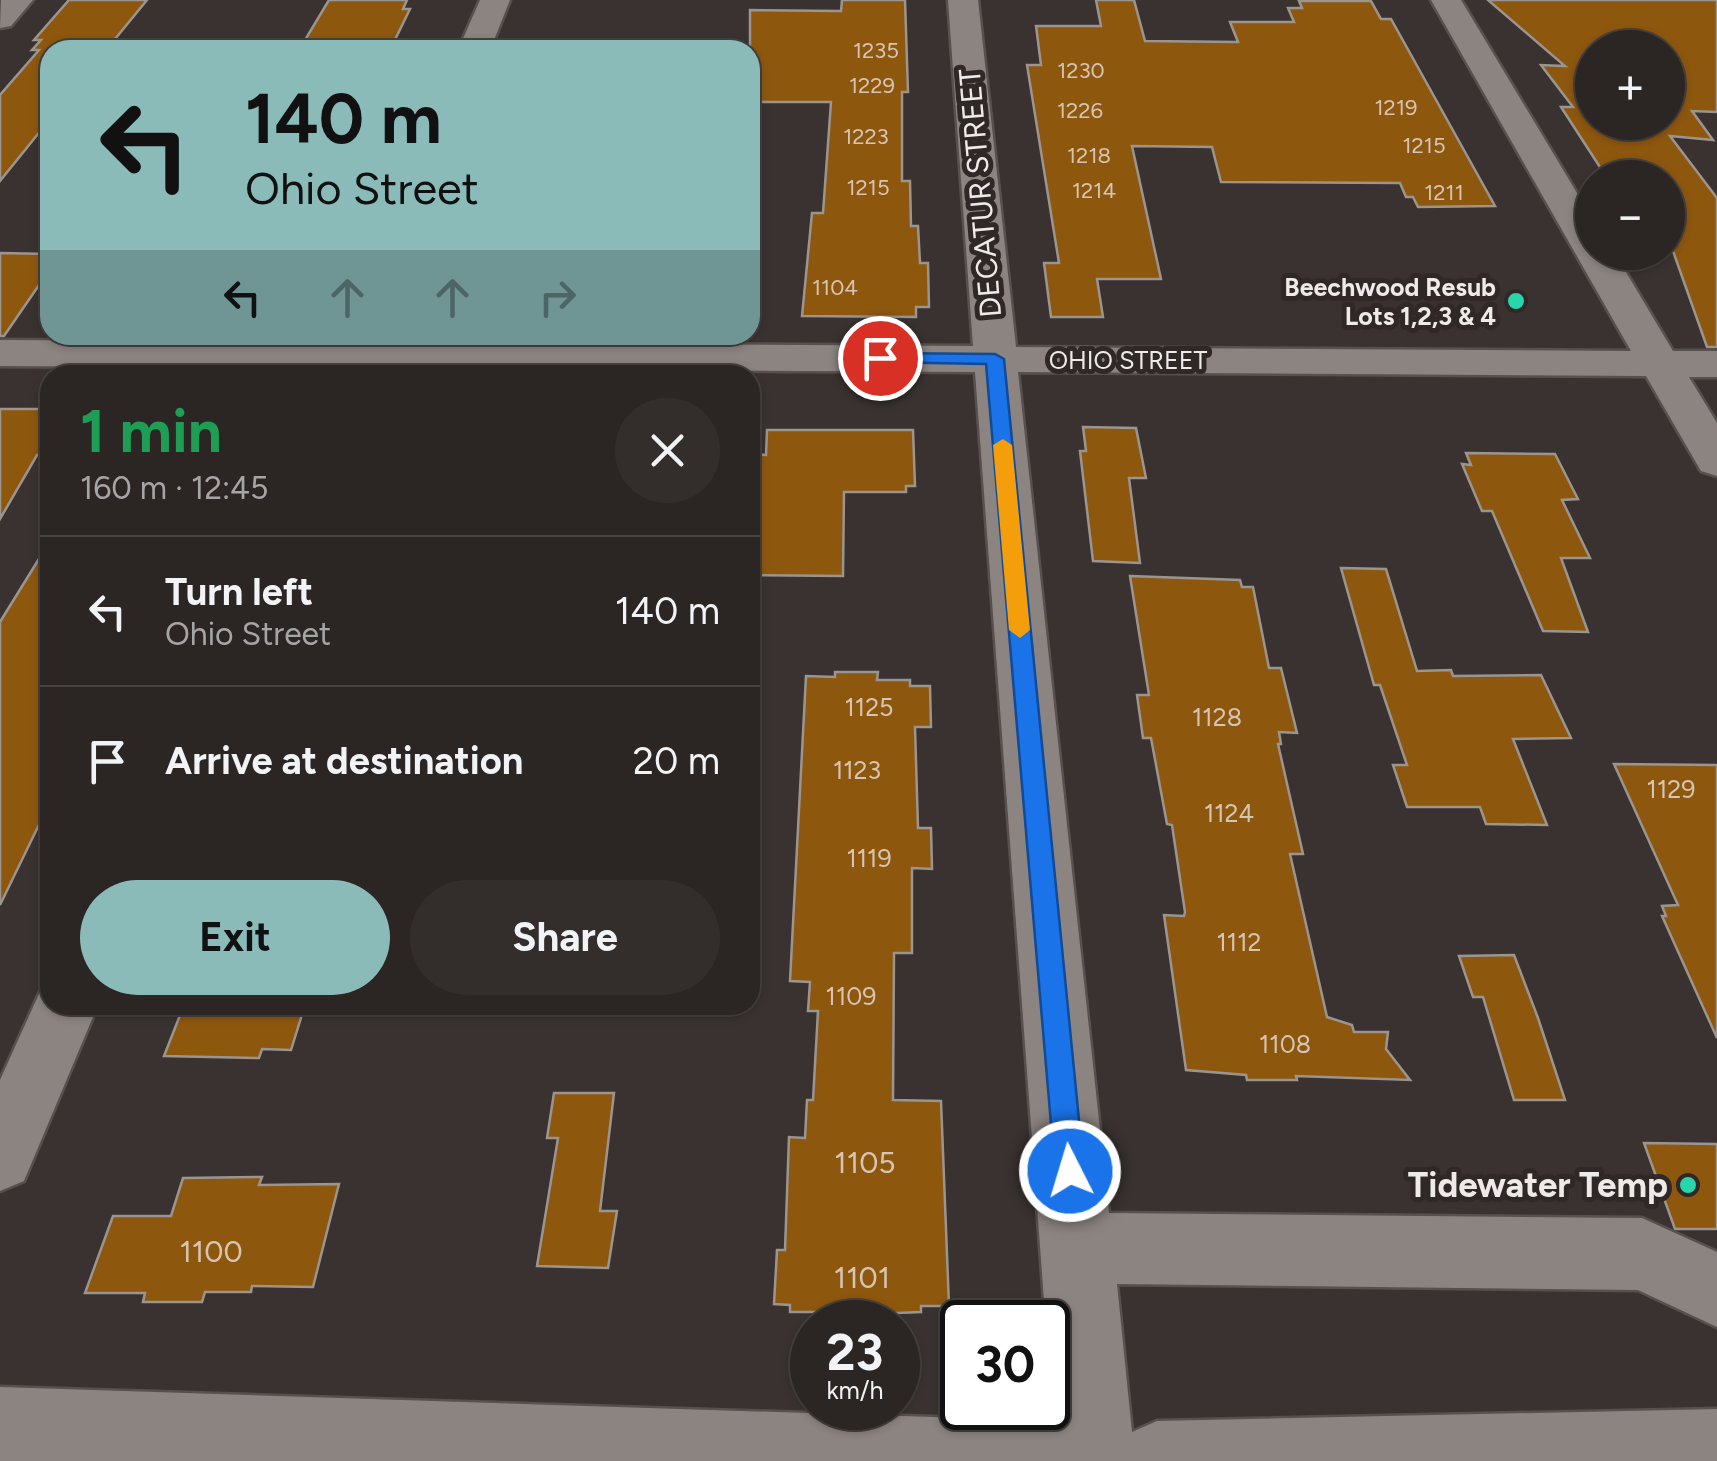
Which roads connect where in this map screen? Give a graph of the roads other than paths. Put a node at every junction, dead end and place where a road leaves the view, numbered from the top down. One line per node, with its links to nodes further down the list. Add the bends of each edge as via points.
1 (18, 0): 5 (street)
2 (495, 0): 6 (street)
3 (963, 0): 11 (street, DECATUR STREET)
4 (1446, 0): 7 (street)
5 (0, 19)
6 (478, 40)
7 (1575, 220)
8 (1604, 270): 12 (street)
9 (0, 352): 10 (street, OHIO STREET)
10 (345, 355): 11 (street, OHIO STREET)
11 (995, 359): 12 (street, OHIO STREET); 17 (street, DECATUR STREET)
12 (1660, 364): 13 (street, OHIO STREET); 14 (street)
13 (1717, 364)
14 (1717, 461)
15 (62, 1015): 16 (street)
16 (0, 1158)
17 (1077, 1248): 18 (street, via 1642,1254); 22 (street, DECATUR STREET)
18 (1717, 1290)
19 (0, 1426): 21 (street)
20 (1717, 1448): 23 (street)
21 (1054, 1461)
22 (1096, 1461)
23 (1157, 1461)

